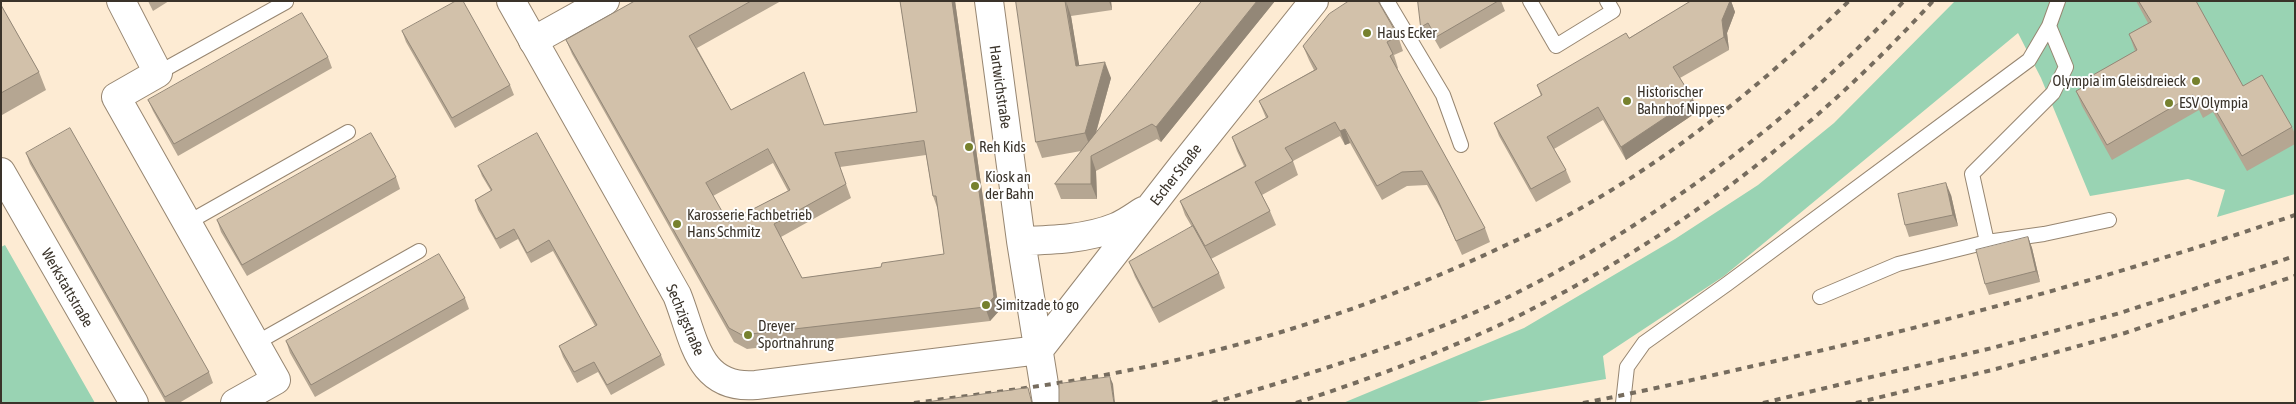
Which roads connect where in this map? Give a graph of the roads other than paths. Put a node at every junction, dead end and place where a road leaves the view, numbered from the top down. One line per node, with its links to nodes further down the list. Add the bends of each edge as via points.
1 (121, 1): 13 (street)
2 (511, 1): 12 (street, Sechzigstraße)
3 (605, 1): 12 (street)
4 (989, 1): 20 (street, Hartwichstraße)
5 (1314, 1): 17 (street, Escher Straße)
6 (1387, 1): 15 (lane, via 1443,95)
7 (1530, 1): 8 (lane, via 1556,46 1613,12)
8 (1607, 1)
9 (2058, 1): 11 (lane)
10 (286, 2): 13 (lane)
11 (2049, 26): 21 (lane, via 2066,67 2053,93 1972,174); 29 (lane, via 2029,60 1644,343 1627,366)
12 (534, 41): 25 (street, Sechzigstraße, via 677,295 704,364 720,380 737,385 756,385)
13 (158, 73): 19 (street, via 116,97)
14 (348, 132): 19 (lane)
15 (1461, 145)
16 (1, 172): 26 (street, Werkstattstraße)
17 (1151, 207): 20 (street, via 1116,226 1090,234); 25 (street, Escher Straße)
18 (2109, 220): 21 (lane)
19 (187, 223): 24 (street)
20 (1020, 240): 25 (street, Hartwichstraße)
21 (1987, 242): 23 (lane, via 1898,264)
22 (419, 251): 24 (lane)
23 (1820, 297)
24 (256, 342): 27 (street, via 276,380)
25 (1039, 350): 28 (street, Hartwichstraße)
26 (134, 403)
27 (235, 403)
28 (1047, 403)
29 (1622, 403)

